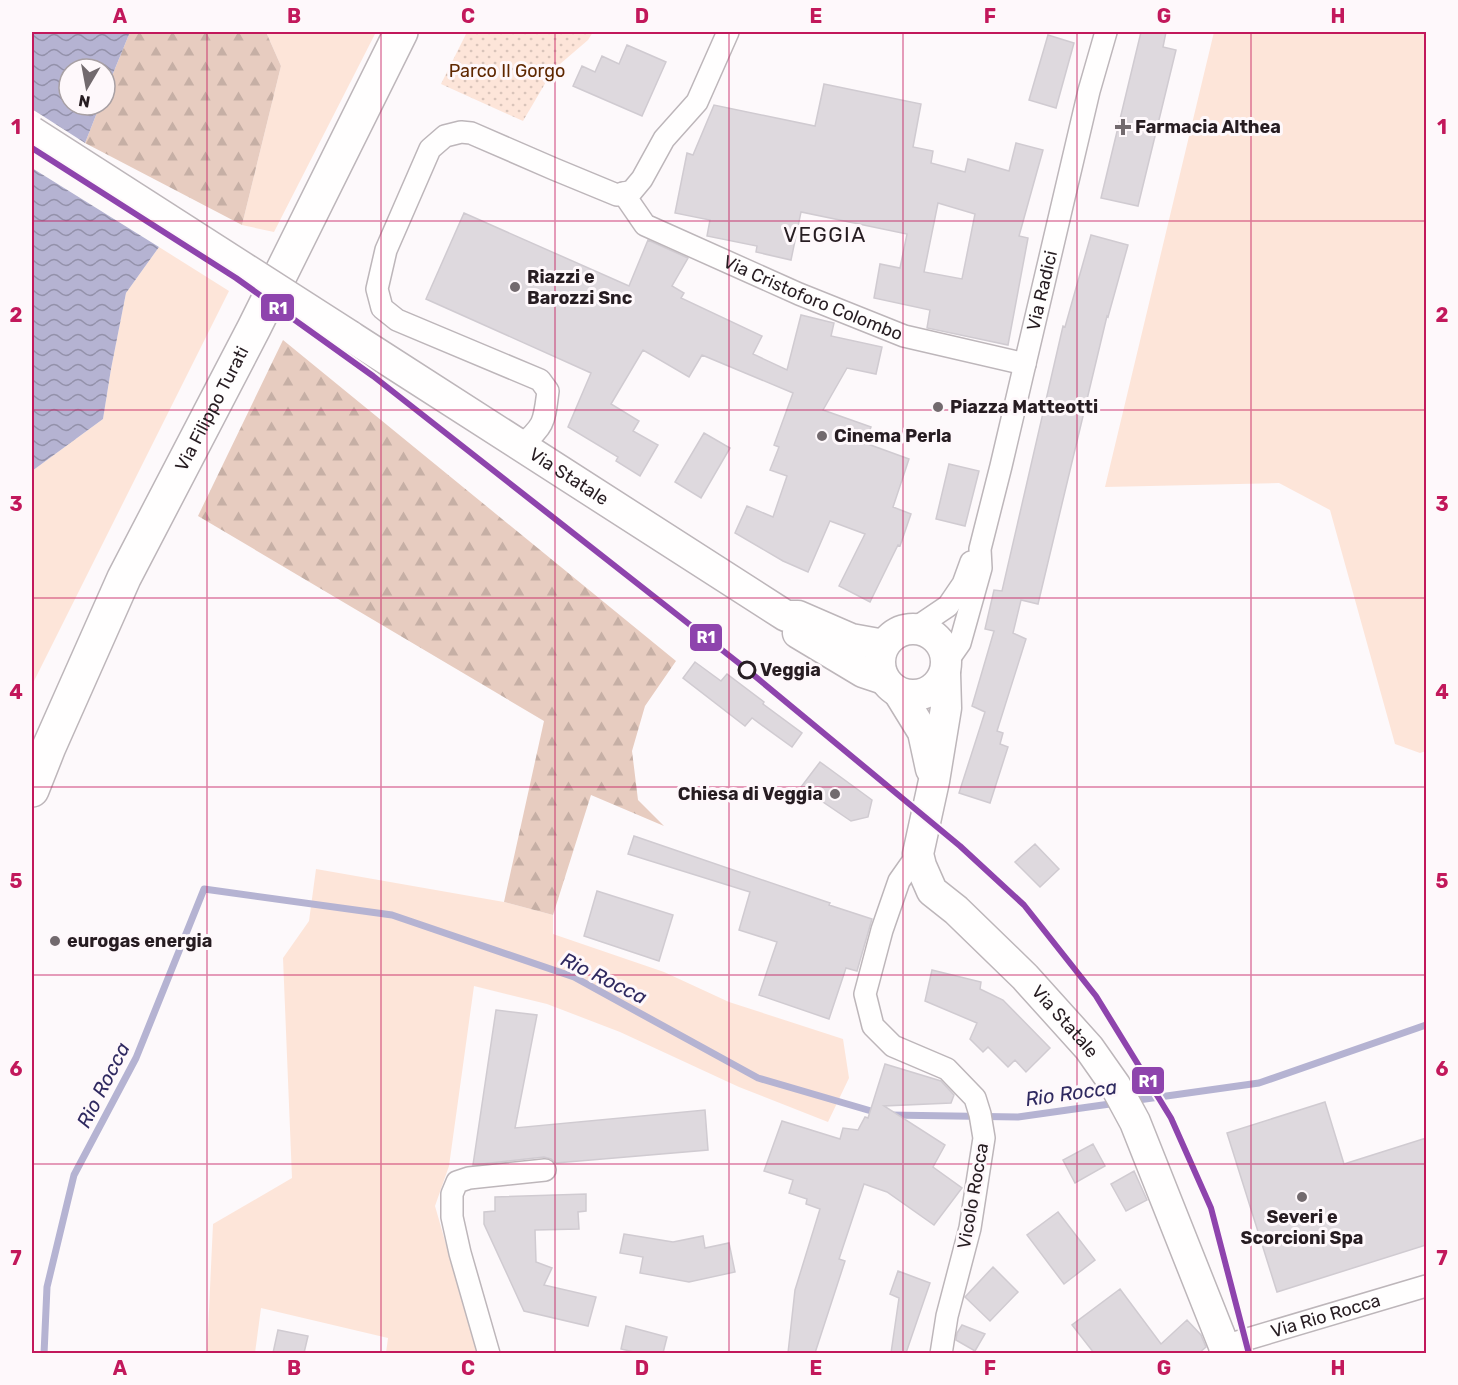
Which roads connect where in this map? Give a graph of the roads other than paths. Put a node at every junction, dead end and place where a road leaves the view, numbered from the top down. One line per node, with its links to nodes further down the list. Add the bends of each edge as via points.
1 (401, 32): 15 (main road, Via Filippo Turati, via 124,578)
2 (728, 32): 5 (street, via 697,102 664,140 642,179 632,191)
3 (1106, 32): 6 (street, Via Radici)
4 (32, 132): 7 (street, Via Statale, bridge)
5 (623, 193): 6 (street, Via Cristoforo Colombo, via 645,225 799,294 904,336); 7 (street, via 617,195 461,132 445,136 430,149 386,250 377,289 382,308 397,320 540,380 548,391 544,419)
6 (1025, 364): 8 (street, Via Radici)
7 (521, 446): 9 (street, Via Statale)
8 (980, 549): 10 (street, via 948,606); 12 (street, via 981,568 960,643)
9 (786, 616): 11 (street, Via Statale, via 798,616 851,639); 13 (street, Via Statale, via 791,628)
10 (914, 629): 11 (street, via 897,633); 12 (street, via 925,631 940,644 945,653)
11 (884, 645): 13 (street, via 881,671)
12 (945, 668): 13 (street, Via Statale, via 939,683 921,695 909,696); 14 (street, via 946,708)
13 (891, 686): 14 (street, via 923,732)
14 (934, 781): 16 (street)
15 (32, 790)
16 (918, 854): 19 (street, Via Statale, via 932,891 1025,977 1089,1048 1115,1085 1135,1122); 21 (street, Vicolo Rocca, via 899,881 865,994 873,1026 893,1046 947,1069 975,1098 980,1114 984,1138 970,1228)
17 (545, 1170): 20 (street, via 469,1178 458,1182 452,1194 452,1217 460,1253)
18 (1426, 1286): 19 (street, Via Rio Rocca, via 1245,1339)
19 (1225, 1350)
20 (489, 1353)
21 (941, 1353)

